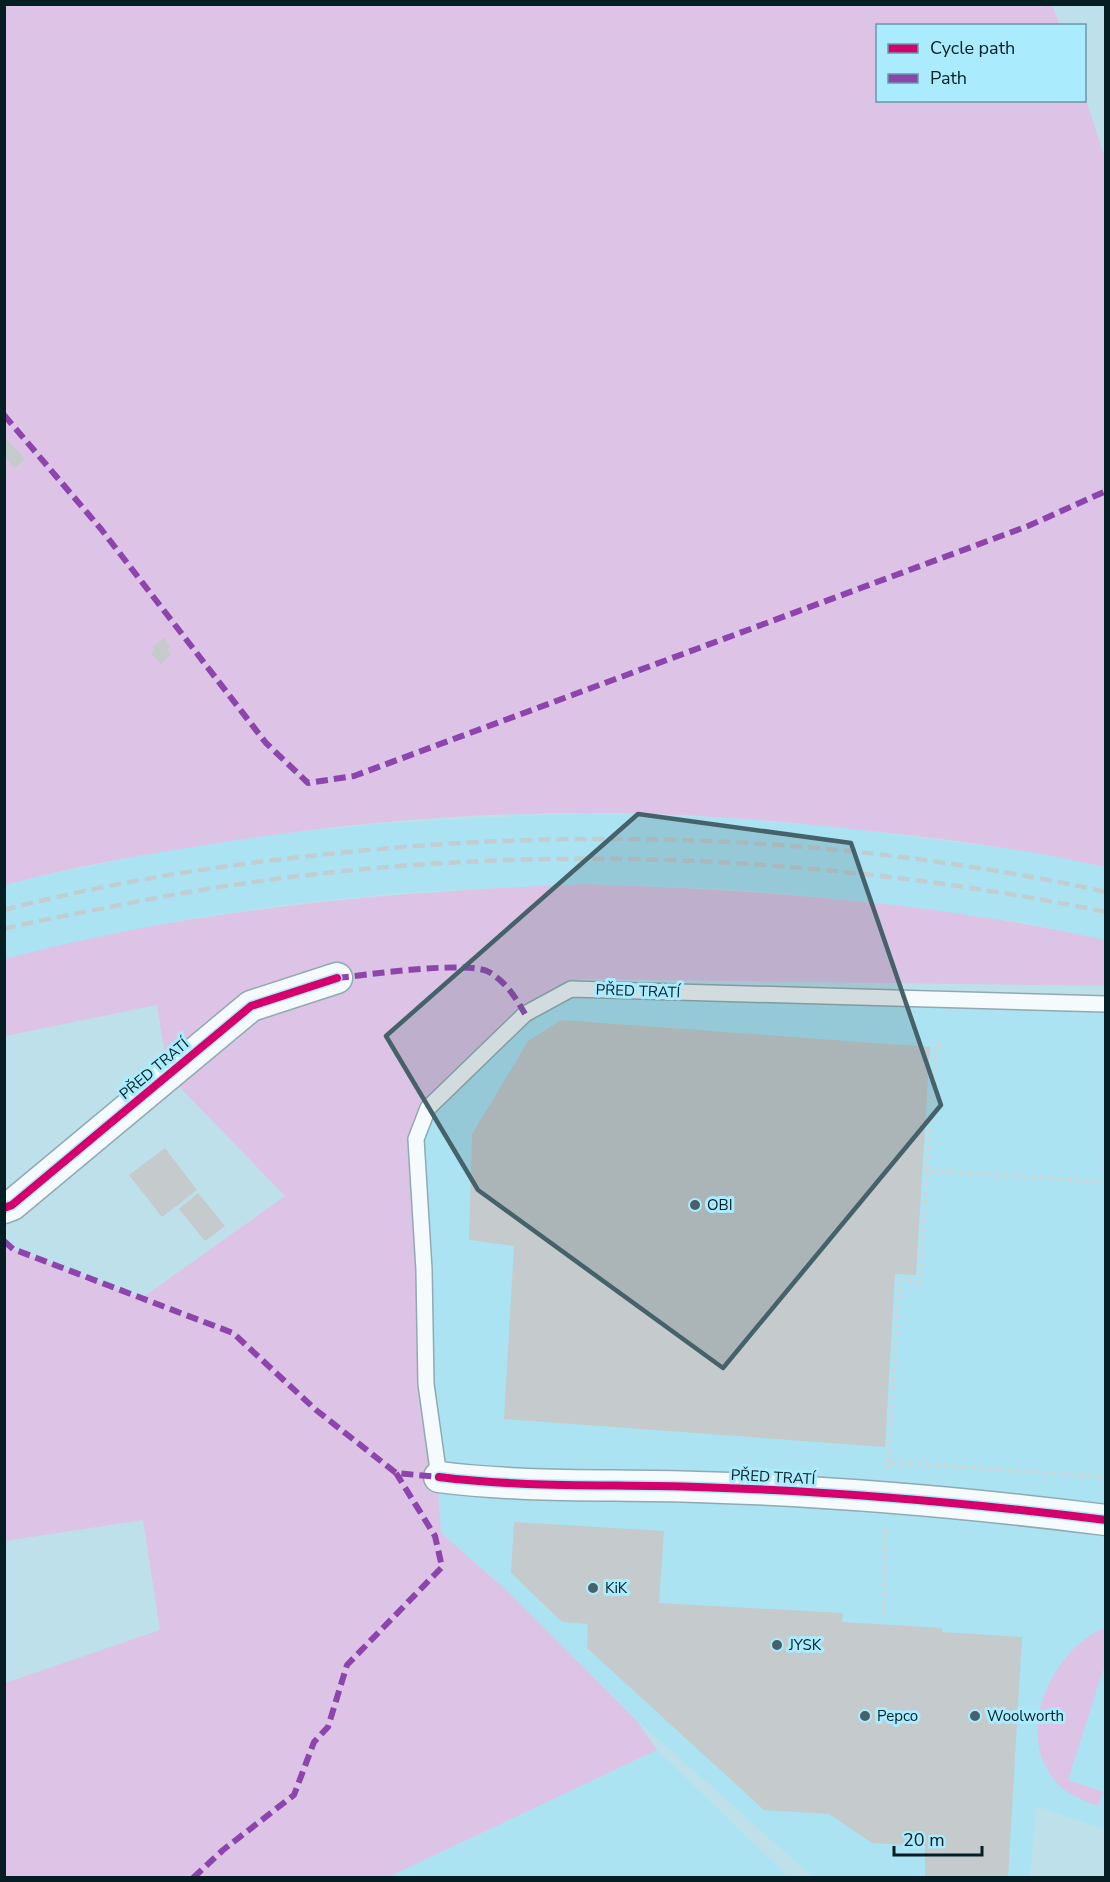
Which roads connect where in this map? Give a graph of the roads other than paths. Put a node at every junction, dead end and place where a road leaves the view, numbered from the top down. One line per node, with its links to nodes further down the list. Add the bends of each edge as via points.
1 (337, 978): 3 (street, PŘED TRATÍ, via 250,1006)
2 (1106, 1004): 4 (lane, PŘED TRATÍ, via 571,989 525,1014 428,1108 416,1138 426,1384)
3 (4, 1208)
4 (439, 1477): 5 (street, PŘED TRATÍ, via 497,1485 828,1493)
5 (1106, 1520)

